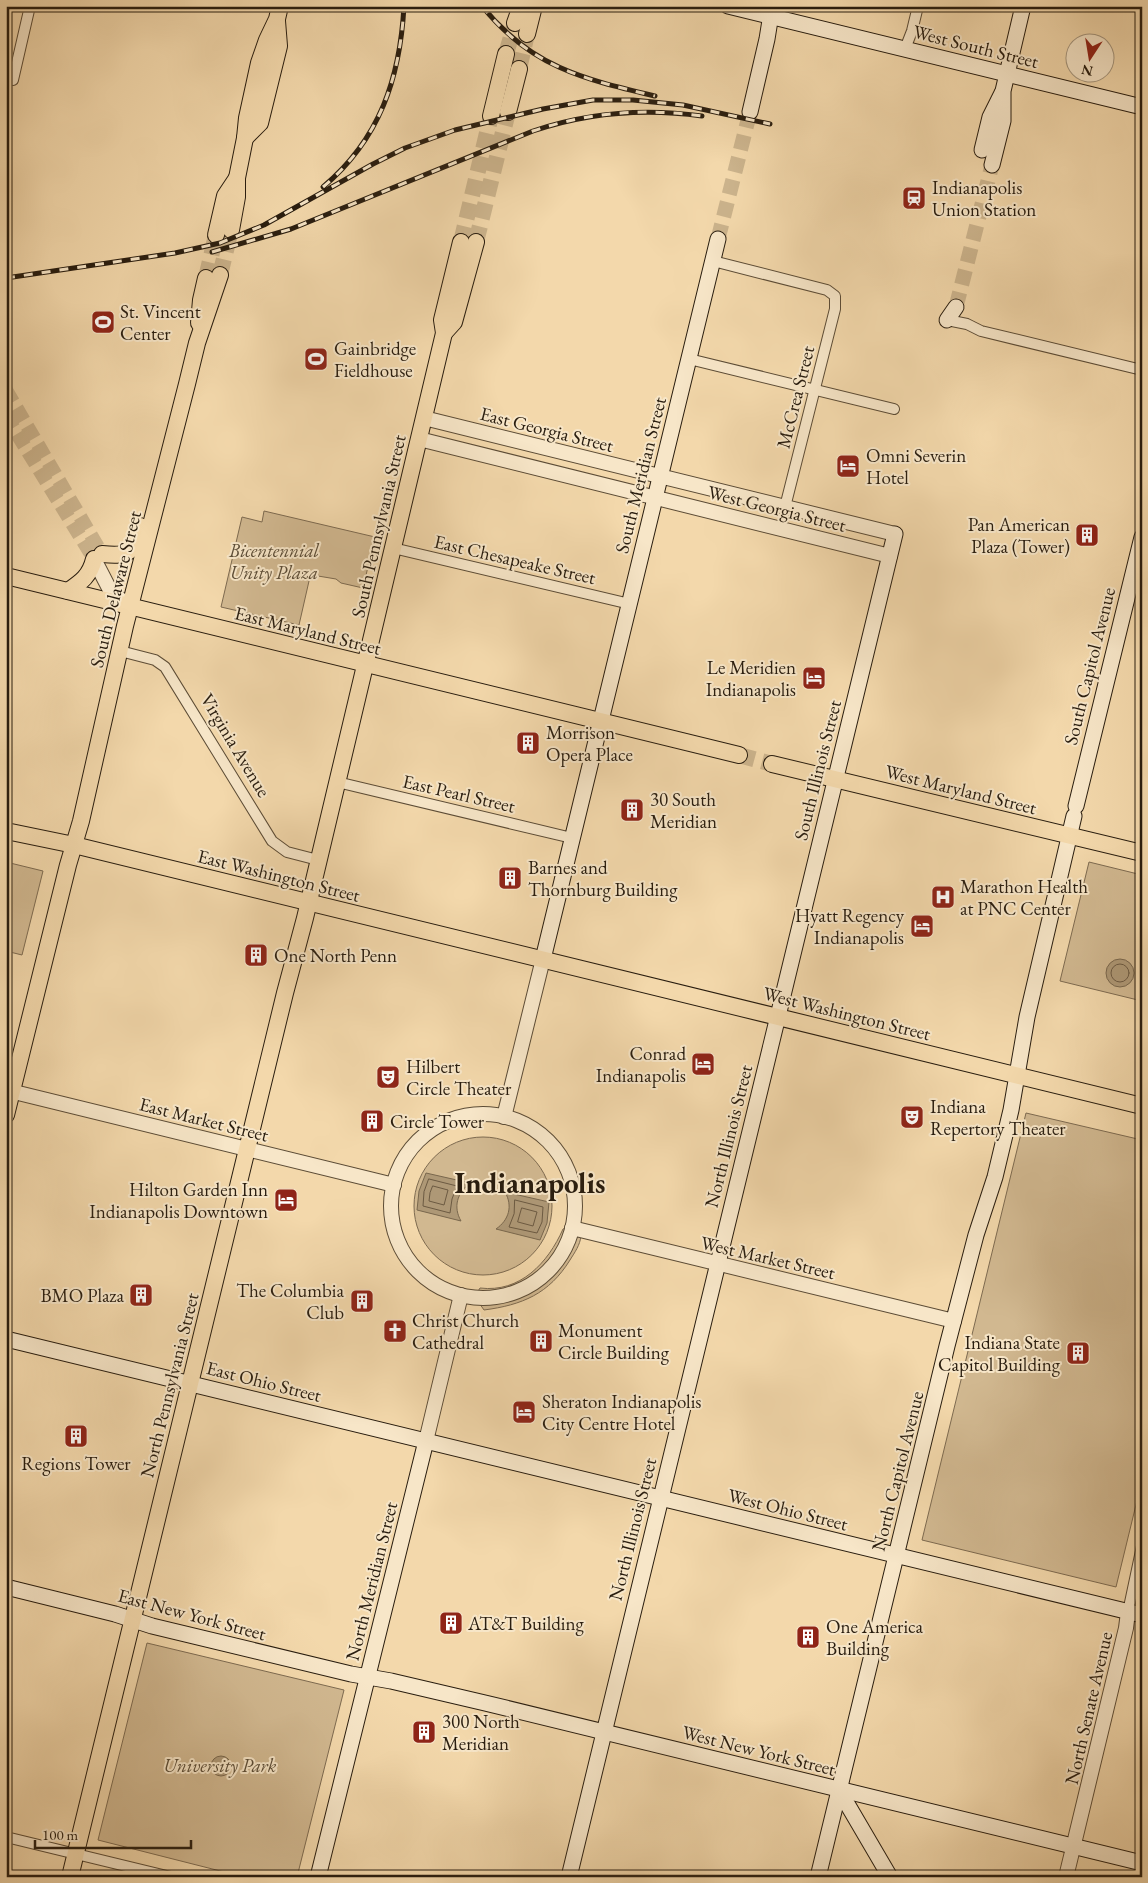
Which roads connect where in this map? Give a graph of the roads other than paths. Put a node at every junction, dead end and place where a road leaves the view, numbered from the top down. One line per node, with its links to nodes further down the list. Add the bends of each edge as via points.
1 (30, 6): 13 (street)
2 (521, 6): 3 (main road, via 521,29)
3 (534, 6)
4 (728, 6): 7 (main road, West South Street)
5 (918, 6): 9 (street)
6 (1023, 6): 12 (main road)
7 (771, 12): 9 (main road, West South Street); 17 (main road)
8 (278, 13): 21 (main road, via 259,63 236,178 225,196)
9 (905, 49): 12 (main road, West South Street)
10 (506, 54): 18 (main road)
11 (519, 69): 16 (main road)
12 (1006, 75): 14 (main road); 15 (main road, West South Street)
13 (10, 79)
14 (1003, 91): 19 (main road, via 990,117); 20 (main road, via 1003,121)
15 (1142, 107)
16 (508, 112)
17 (750, 112)
18 (491, 116)
19 (982, 150)
20 (992, 165)
21 (224, 232)
22 (718, 238): 24 (main road, South Meridian Street)
23 (468, 242): 31 (main road, South Pennsylvania Street, via 442,320 444,334)
24 (713, 261): 27 (main road, South Meridian Street); 29 (street, McCrea Street, via 827,290 836,296)
25 (213, 276): 33 (main road, South Delaware Street, via 200,300 197,343)
26 (951, 313): 28 (street, via 981,331)
27 (689, 360): 29 (street); 34 (main road, South Meridian Street)
28 (1142, 370)
29 (814, 390): 30 (street); 36 (street, McCrea Street)
30 (894, 410)
31 (424, 418): 32 (main road, South Pennsylvania Street); 34 (street, East Georgia Street)
32 (419, 439): 35 (street); 39 (main road, South Pennsylvania Street)
33 (170, 450): 41 (main road, via 147,502 133,548 120,555); 45 (main road, South Delaware Street)
34 (661, 476): 35 (main road, South Meridian Street); 36 (street, West Georgia Street)
35 (656, 497): 40 (street, West Georgia Street); 44 (main road, South Meridian Street)
36 (785, 507): 37 (street, West Georgia Street)
37 (895, 534): 40 (main road, South Illinois Street)
38 (1142, 537): 54 (main road, South Capitol Avenue)
39 (393, 548): 44 (street, East Chesapeake Street); 47 (main road, South Pennsylvania Street)
40 (890, 556): 51 (main road, South Illinois Street)
41 (98, 557): 43 (main road, via 86,577); 45 (street, via 110,590)
42 (6, 576): 43 (main road, East Maryland Street)
43 (68, 591): 45 (main road, East Maryland Street)
44 (630, 604): 48 (main road, South Meridian Street)
45 (130, 607): 46 (main road, South Delaware Street); 47 (main road, East Maryland Street)
46 (120, 651): 56 (main road, South Delaware Street); 58 (street, Virginia Avenue, via 155,660 166,667 272,841 287,852)
47 (366, 664): 48 (main road, East Maryland Street); 52 (main road, South Pennsylvania Street)
48 (601, 722): 49 (main road); 55 (main road)
49 (739, 755)
50 (772, 764): 51 (main road, West Maryland Street)
51 (836, 779): 54 (main road, West Maryland Street); 61 (main road, South Illinois Street)
52 (337, 782): 55 (street, East Pearl Street); 58 (main road, South Pennsylvania Street)
53 (6, 831): 56 (main road, East Washington Street)
54 (1070, 836): 57 (main road, West Maryland Street); 62 (main road, South Capitol Avenue, via 1027,1017)
55 (572, 838): 60 (main road)
56 (74, 845): 59 (main road, East Washington Street); 63 (main road, South Delaware Street)
57 (1142, 853)
58 (318, 860): 59 (main road, South Pennsylvania Street)
59 (308, 902): 60 (main road, East Washington Street); 67 (main road, North Pennsylvania Street)
60 (543, 959): 61 (main road, West Washington Street); 66 (street)
61 (778, 1017): 62 (main road, West Washington Street); 70 (main road, North Illinois Street)
62 (1017, 1075): 64 (main road, West Washington Street); 72 (main road, North Capitol Avenue, via 995,1177)
63 (9, 1091): 65 (main road, South Delaware Street); 67 (street, East Market Street)
64 (1142, 1106)
65 (6, 1115)
66 (504, 1118): 68 (street, via 470,1116 436,1128 409,1152); 69 (street, via 537,1132 562,1159 574,1192)
67 (247, 1148): 68 (street, East Market Street); 74 (main road, North Pennsylvania Street)
68 (394, 1185): 71 (street, via 392,1220 404,1253 428,1280)
69 (572, 1228): 70 (street, West Market Street); 71 (street, via 559,1259 531,1284 493,1298)
70 (717, 1264): 72 (street, West Market Street); 76 (main road, North Illinois Street)
71 (461, 1295): 75 (street, North Meridian Street)
72 (954, 1321): 78 (main road, North Capitol Avenue)
73 (6, 1339): 74 (main road, East Ohio Street)
74 (190, 1383): 75 (main road, East Ohio Street); 81 (main road, North Pennsylvania Street)
75 (426, 1441): 76 (main road, West Ohio Street); 82 (main road, North Meridian Street)
76 (660, 1498): 78 (main road, West Ohio Street); 83 (main road, North Illinois Street)
77 (1142, 1546): 80 (street, North Senate Avenue)
78 (897, 1556): 80 (main road, West Ohio Street); 84 (main road, North Capitol Avenue)
79 (6, 1587): 81 (main road, East New York Street)
80 (1135, 1614): 86 (street, North Senate Avenue, via 1124,1638)
81 (132, 1621): 82 (main road, East New York Street); 87 (main road, North Pennsylvania Street)
82 (368, 1677): 83 (main road, West New York Street); 91 (main road, North Meridian Street)
83 (603, 1733): 84 (main road, West New York Street); 92 (main road, North Illinois Street)
84 (839, 1790): 86 (main road, West New York Street); 93 (main road, North Capitol Avenue); 94 (main road)
85 (6, 1837): 87 (street)
86 (1074, 1846): 88 (main road, West New York Street); 95 (street, North Senate Avenue)
87 (75, 1853): 89 (main road, North Pennsylvania Street); 90 (street)
88 (1142, 1863)
89 (70, 1877)
90 (171, 1877)
91 (318, 1877)
92 (569, 1877)
93 (818, 1877)
94 (890, 1877)
95 (1066, 1877)

